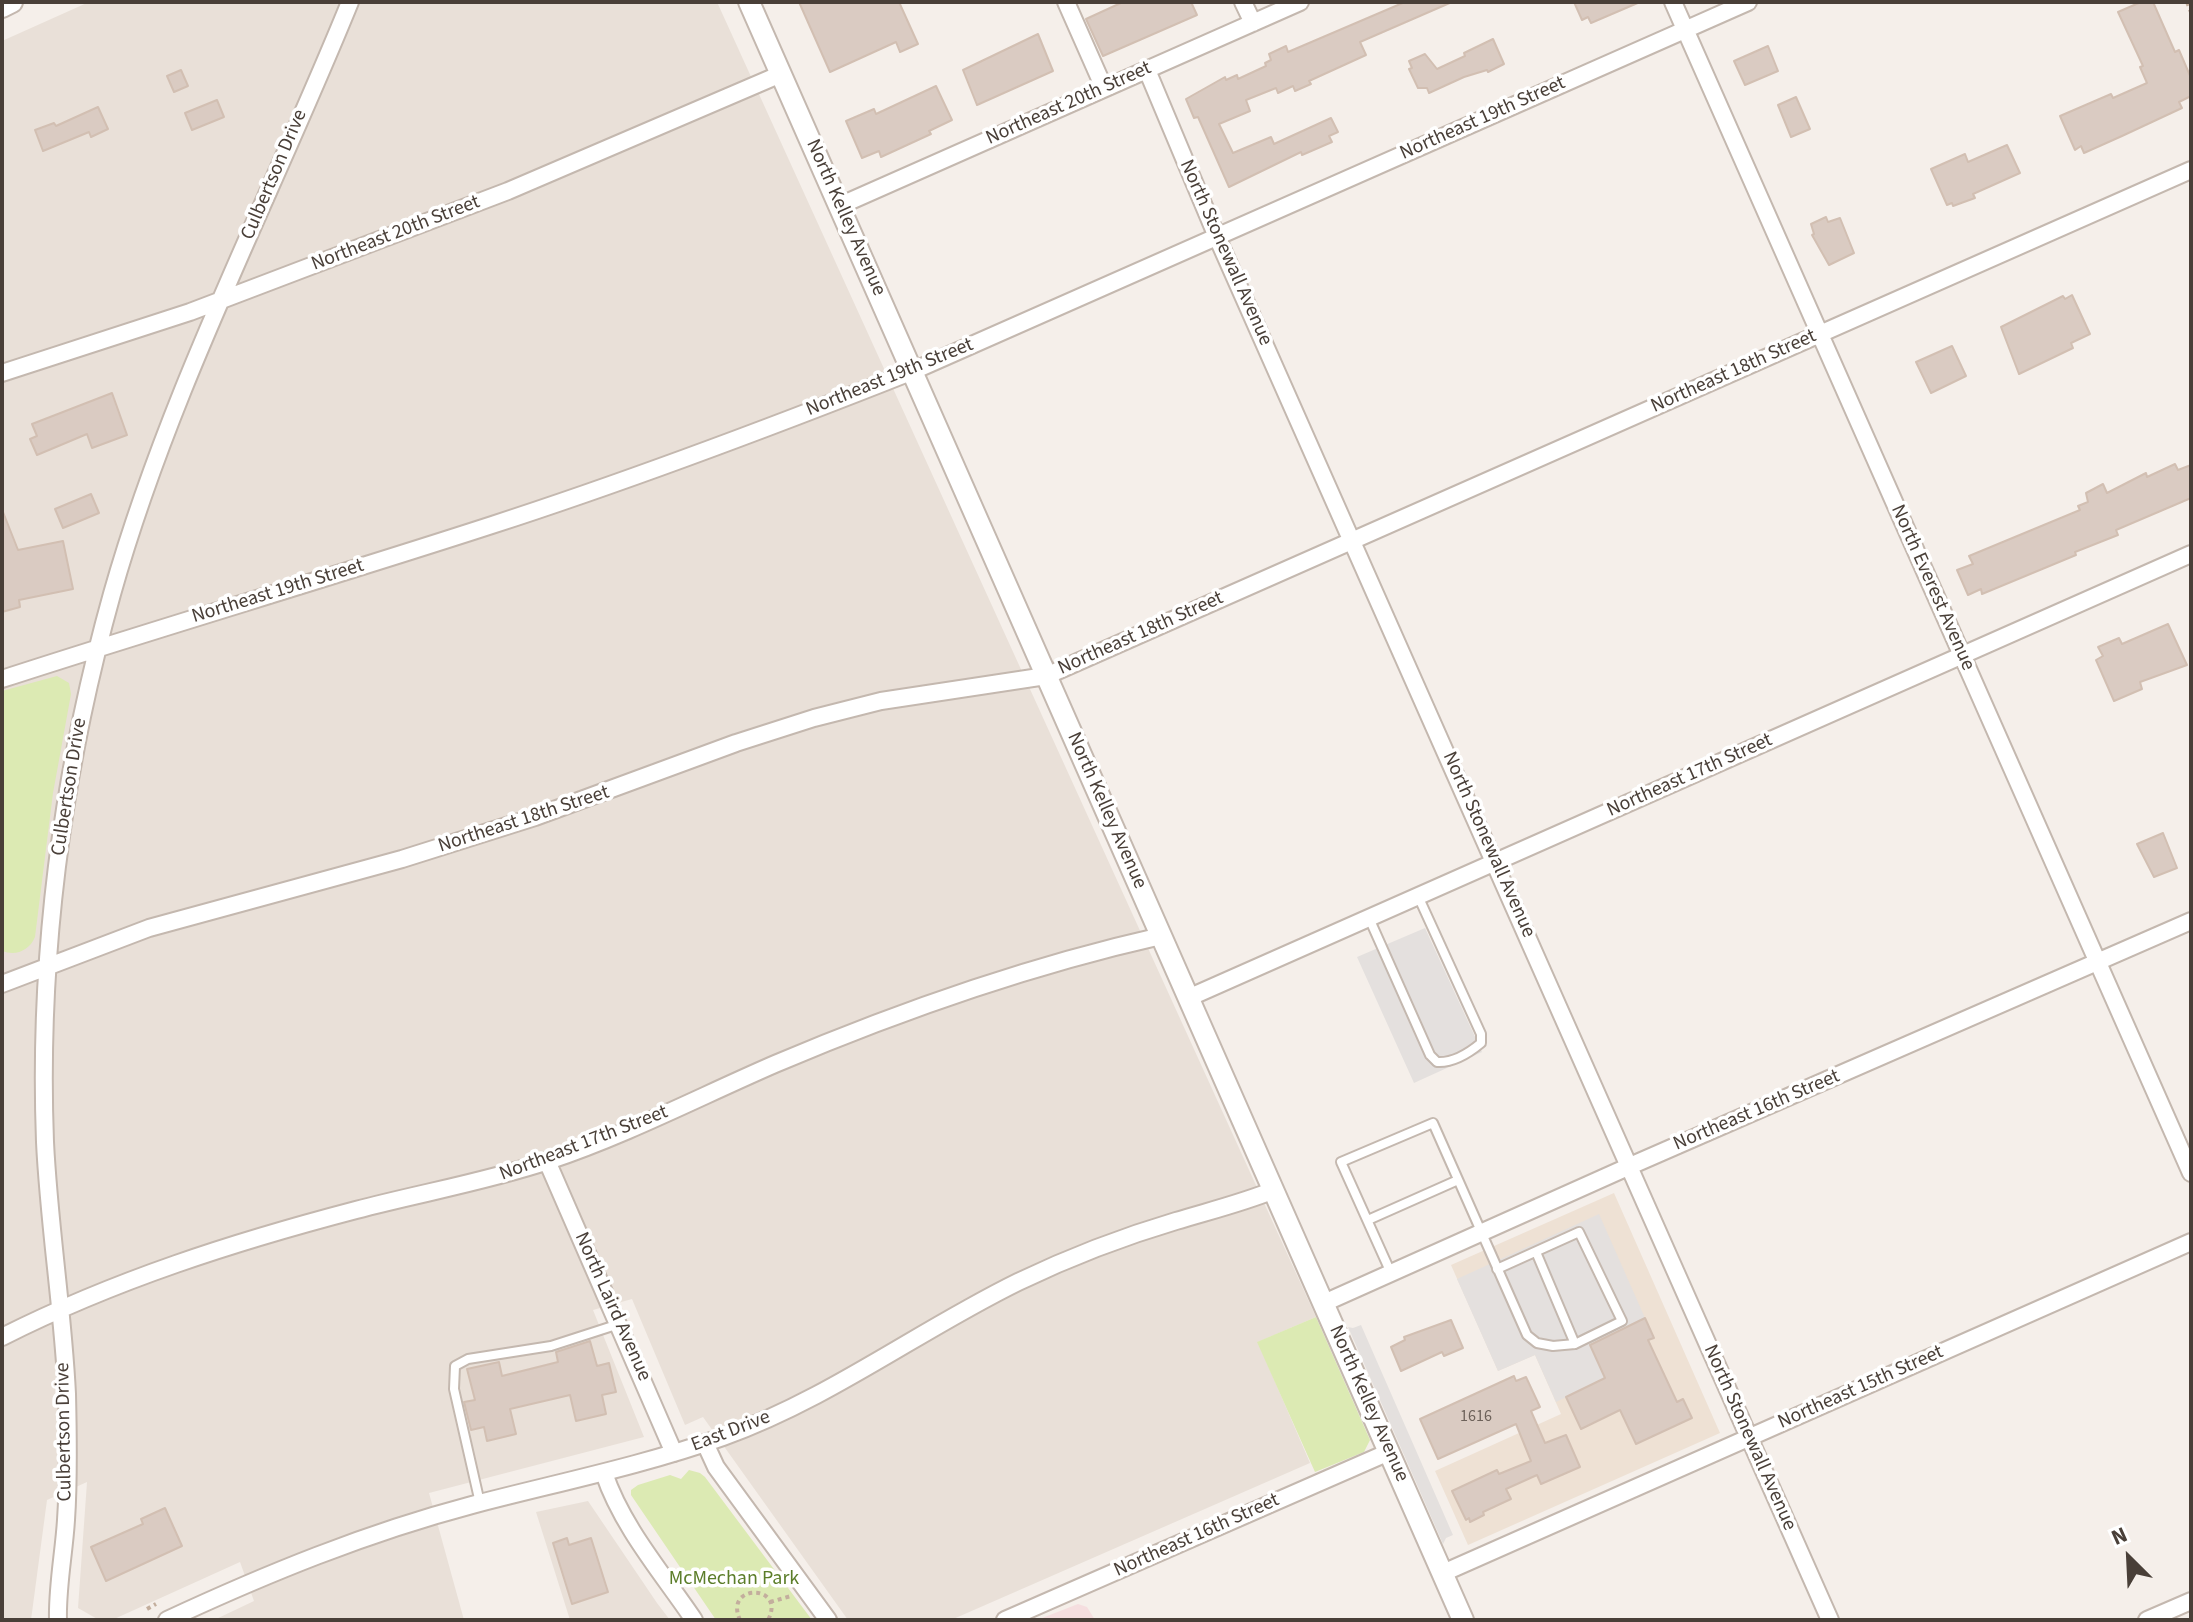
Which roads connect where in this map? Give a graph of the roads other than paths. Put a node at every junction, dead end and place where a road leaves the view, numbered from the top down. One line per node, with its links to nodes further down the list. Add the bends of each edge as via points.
1 (12, 2): 9 (street)
2 (350, 2): 18 (street, Culbertson Drive)
3 (749, 2): 13 (street, North Kelley Avenue)
4 (1066, 2): 14 (street)
5 (1243, 2): 10 (street)
6 (1300, 2): 10 (street, Northeast 20th Street)
7 (1673, 2): 11 (street, North Everest Avenue)
8 (1748, 2): 11 (street, Northeast 19th Street)
9 (2, 7)
10 (1253, 23): 12 (street, Northeast 20th Street)
11 (1685, 30): 17 (street, Northeast 19th Street); 19 (street, North Everest Avenue)
12 (1147, 70): 14 (street, Northeast 20th Street); 17 (street, North Stonewall Avenue)
13 (781, 74): 16 (street, North Kelley Avenue); 18 (street, Northeast 20th Street, via 508,191)
14 (1104, 88): 16 (street, Northeast 20th Street)
15 (2191, 170): 19 (street, Northeast 18th Street)
16 (839, 206): 20 (street, North Kelley Avenue)
17 (1217, 237): 20 (street, Northeast 19th Street); 22 (street, North Stonewall Avenue)
18 (220, 300): 21 (street, Northeast 20th Street); 24 (street, Culbertson Drive, via 146,485)
19 (1820, 334): 22 (street, Northeast 18th Street); 25 (street, North Everest Avenue)
20 (913, 371): 24 (street, Northeast 19th Street, via 639,475); 26 (street, North Kelley Avenue)
21 (2, 373)
22 (1353, 541): 26 (street, Northeast 18th Street); 28 (street, North Stonewall Avenue)
23 (2191, 554): 25 (street, Northeast 17th Street)
24 (98, 649): 27 (street, Northeast 19th Street); 34 (street, Culbertson Drive, via 63,818)
25 (1962, 655): 28 (street, Northeast 17th Street); 33 (street, North Everest Avenue)
26 (1046, 676): 32 (street, North Kelley Avenue); 34 (street, Northeast 18th Street, via 881,701 814,718 535,817 149,928)
27 (2, 679)
28 (1495, 862): 29 (street, Northeast 17th Street); 39 (street, North Stonewall Avenue)
29 (1418, 896): 30 (street, Northeast 17th Street); 30 (lane, via 1481,1034 1481,1043 1472,1051 1446,1063 1430,1055)
30 (1368, 918): 37 (street, Northeast 17th Street)
31 (2191, 921): 33 (street, Northeast 16th Street)
32 (1161, 936): 37 (street, North Kelley Avenue); 38 (street, Northeast 17th Street, via 938,999)
33 (2099, 962): 39 (street, Northeast 16th Street); 40 (street, North Everest Avenue)
34 (47, 965): 36 (street, Northeast 18th Street); 50 (street, Culbertson Drive, via 46,1147)
35 (2, 967): 36 (street)
36 (9, 981)
37 (1188, 998): 42 (street, North Kelley Avenue)
38 (547, 1161): 50 (street, Northeast 17th Street, via 234,1244); 51 (street, North Laird Avenue)
39 (1630, 1166): 44 (street, Northeast 16th Street); 54 (street, North Stonewall Avenue)
40 (2191, 1173)
41 (1458, 1180): 43 (lane); 43 (lane, via 1433,1123 1341,1162); 44 (lane)
42 (1274, 1190): 49 (street, North Kelley Avenue); 55 (street, East Drive, via 1062,1262 818,1395)
43 (1368, 1220): 48 (lane)
44 (1480, 1233): 47 (lane); 48 (street, Northeast 16th Street)
45 (2191, 1242): 54 (street, Northeast 15th Street)
46 (1536, 1252): 47 (lane); 53 (lane); 53 (lane, via 1579,1232 1622,1321)
47 (1497, 1269): 53 (lane, via 1527,1335 1537,1343)
48 (1391, 1273): 49 (street, Northeast 16th Street)
49 (1324, 1303): 56 (street, North Kelley Avenue)
50 (60, 1309): 52 (street, Northeast 17th Street); 62 (street, Culbertson Drive, via 69,1464)
51 (619, 1324): 57 (street, North Laird Avenue); 59 (lane, via 551,1346 468,1359 455,1366 454,1389)
52 (2, 1337)
53 (1575, 1344)
54 (1749, 1437): 60 (street, Northeast 15th Street); 68 (street, North Stonewall Avenue)
55 (705, 1443): 57 (street, East Drive); 65 (street, via 716,1467)
56 (1389, 1452): 60 (street, North Kelley Avenue); 66 (street, Northeast 16th Street)
57 (674, 1453): 58 (street, East Drive)
58 (604, 1473): 59 (street, East Drive); 64 (street, via 632,1529)
59 (480, 1503): 63 (street, East Drive, via 276,1570)
60 (1443, 1573): 67 (street, North Kelley Avenue)
61 (2191, 1601): 69 (street)
62 (58, 1620)
63 (167, 1620)
64 (694, 1620)
65 (828, 1620)
66 (1005, 1620)
67 (1463, 1620)
68 (1830, 1620)
69 (2147, 1620)

